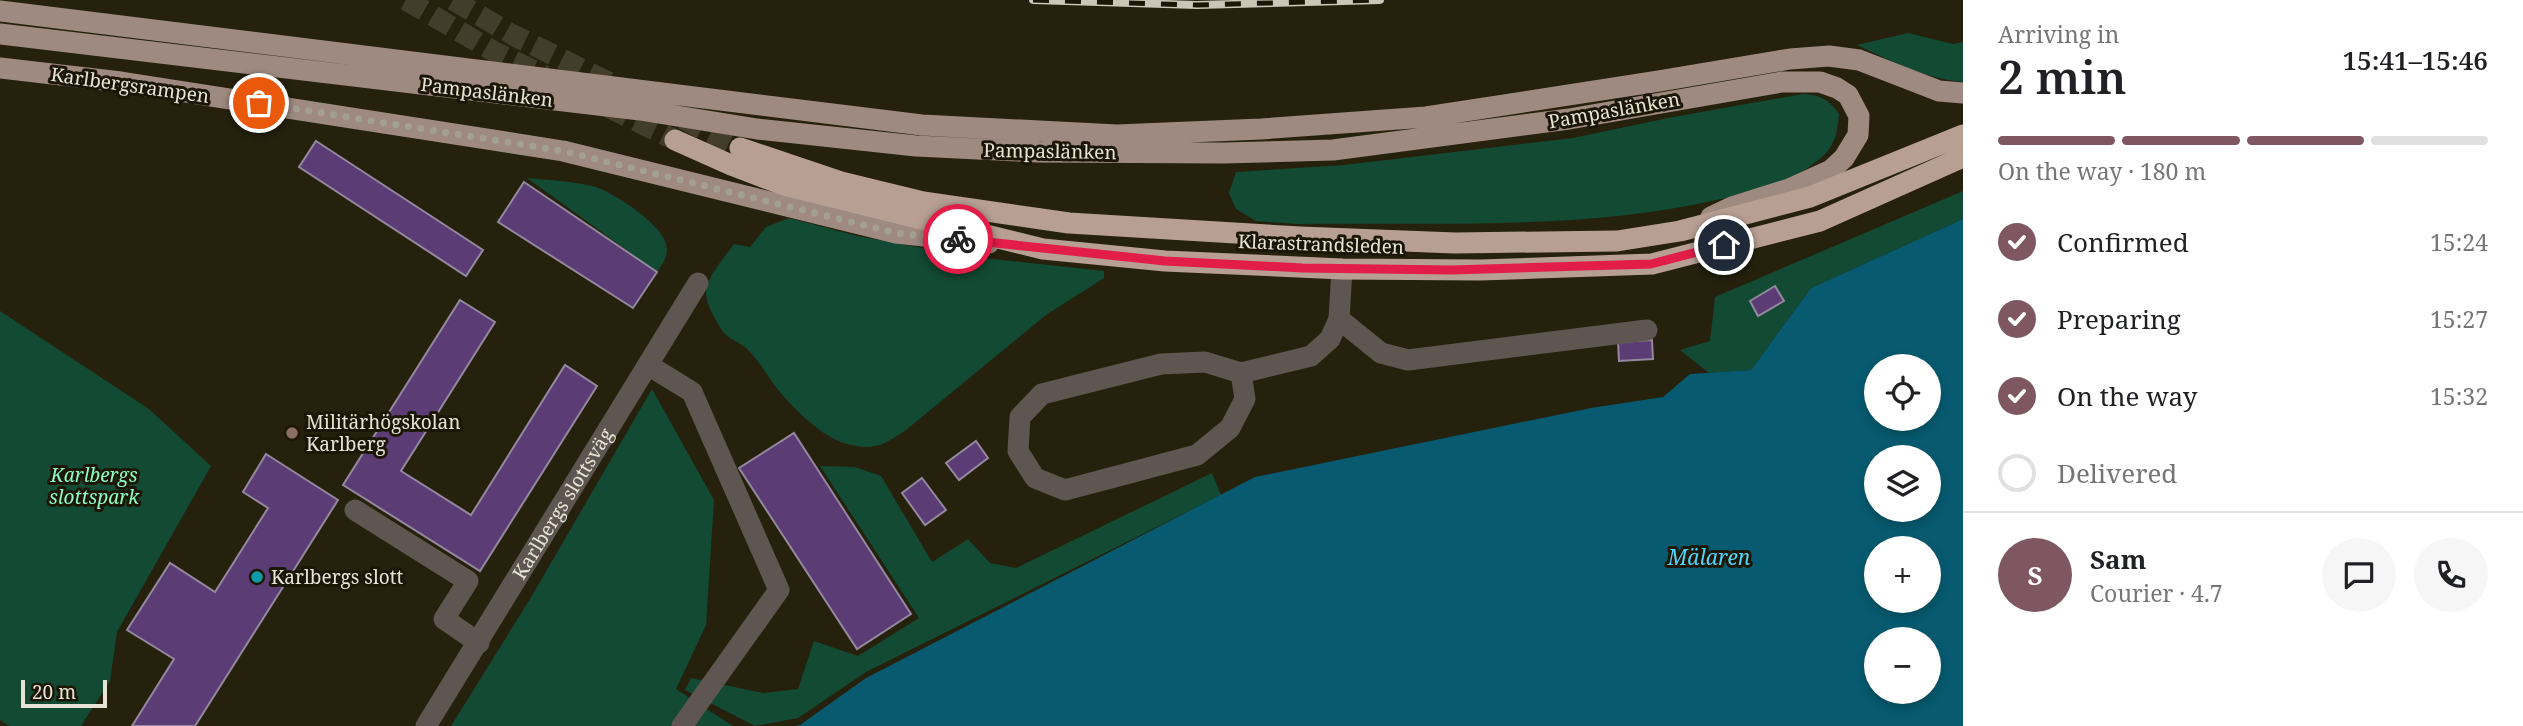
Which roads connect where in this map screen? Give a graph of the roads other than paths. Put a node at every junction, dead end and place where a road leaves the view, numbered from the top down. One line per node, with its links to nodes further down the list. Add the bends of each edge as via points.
1 (0, 11): 4 (main road, Pampaslänken, via 922,125 1117,135 1426,117 1790,58 1829,56 1859,60 1940,91)
2 (0, 34): 9 (main road, Pampaslänken, via 640,110 757,129 916,146 1039,152 1333,150 1544,122 1782,82 1820,82 1848,95 1859,116 1858,135 1831,170)
3 (0, 68): 10 (main road, Karlbergsrampen, via 121,82 563,151 896,233)
4 (1963, 93)
5 (1963, 135): 9 (highway, Klarastrandsleden, via 1810,197)
6 (676, 140): 10 (highway, Klarastrandsleden, via 785,185)
7 (740, 148): 9 (highway, Klarastrandsleden, via 841,182 923,202 1069,223 1455,243 1617,242)
8 (1963, 157): 11 (highway, Klarastrandsleden, via 1820,221 1651,264)
9 (1680, 231)
10 (1043, 249): 11 (highway, Klarastrandsleden, via 1165,261)
11 (1342, 269): 13 (lane)
12 (698, 284): 15 (lane, Karlbergs slottsväg)
13 (1339, 318): 14 (lane, via 1381,353 1408,360); 16 (lane, via 1330,339 1311,356)
14 (1647, 330)
15 (649, 365): 18 (lane, Karlbergs slottsväg); 20 (lane, via 692,392 779,590)
16 (1241, 373): 16 (lane, via 1205,362 1161,364 1042,394 1020,417 1018,451 1035,478 1065,490 1197,455 1230,428 1245,399)
17 (355, 510): 18 (lane, via 468,581 444,619)
18 (479, 643): 19 (lane, Karlbergs slottsväg)
19 (426, 726)
20 (682, 726)

